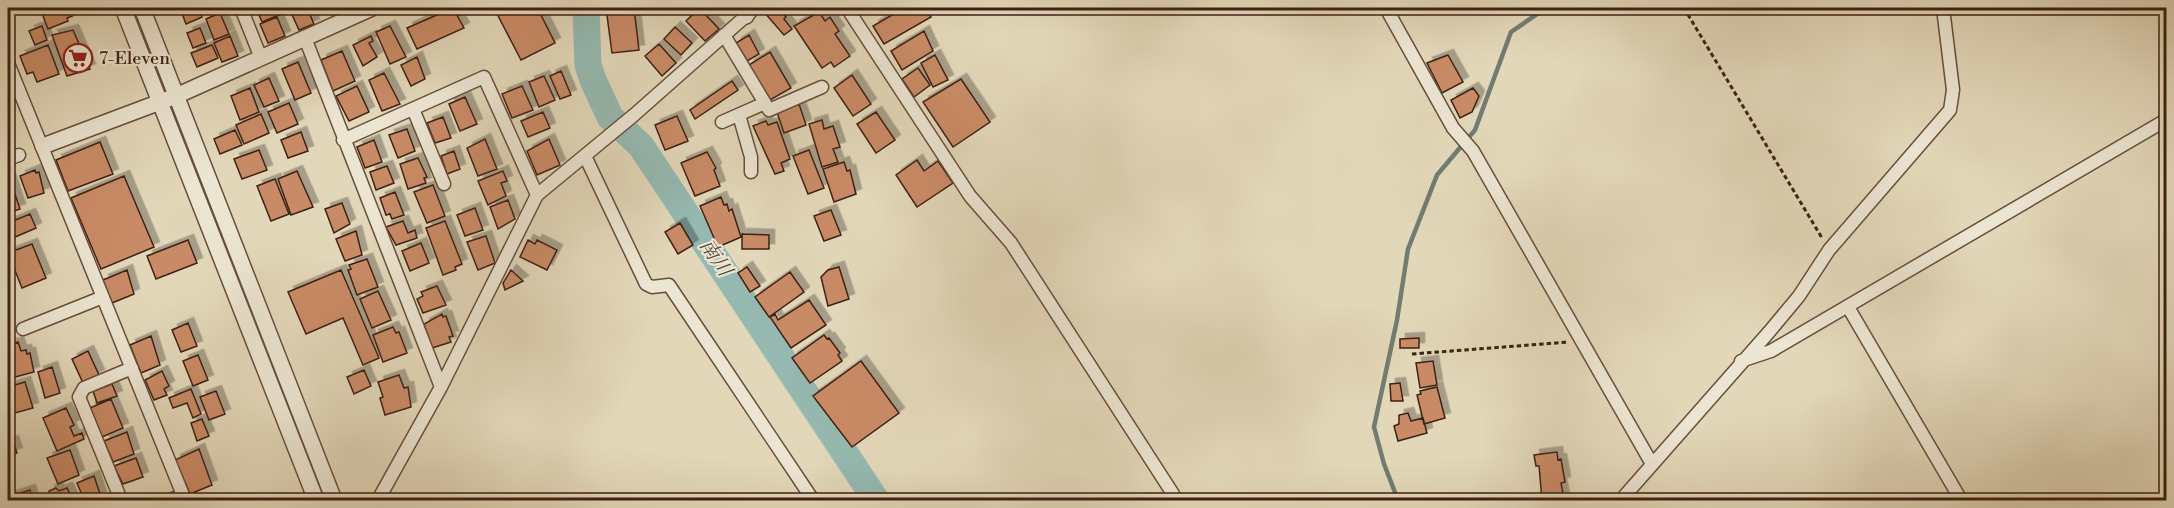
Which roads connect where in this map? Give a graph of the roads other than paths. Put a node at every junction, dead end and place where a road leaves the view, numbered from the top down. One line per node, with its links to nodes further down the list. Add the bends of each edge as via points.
1 (123, 8): 15 (street)
2 (142, 8): 14 (street)
3 (241, 8): 11 (street)
4 (372, 8): 10 (street)
5 (847, 8): 35 (street, via 970,196 1011,243)
6 (1386, 8): 33 (street, via 1453,129 1473,151)
7 (1943, 8): 30 (street, via 1952,106 1829,250 1799,296)
8 (748, 10): 9 (street)
9 (724, 35): 16 (street); 23 (street)
10 (305, 38): 11 (street); 21 (street)
11 (261, 58): 14 (street)
12 (8, 63): 22 (street)
13 (822, 87): 16 (street, via 769,110)
14 (176, 96): 15 (street); 39 (street)
15 (160, 102): 22 (street); 38 (street)
16 (765, 103): 18 (street)
17 (413, 109): 21 (street); 25 (street); 26 (street, via 484,77)
18 (739, 115): 20 (street); 24 (street, via 751,157)
19 (2166, 120): 28 (street)
20 (722, 122)
21 (343, 140): 32 (street)
22 (43, 146): 27 (street)
23 (585, 156): 26 (street); 41 (street, via 646,284 669,285)
24 (751, 172)
25 (444, 184)
26 (537, 195): 32 (street)
27 (104, 297): 29 (street); 31 (street)
28 (1848, 307): 30 (street, via 1771,351); 43 (street)
29 (23, 329)
30 (1741, 361): 33 (street)
31 (132, 368): 34 (street); 36 (street, via 84,388 79,397)
32 (441, 387): 40 (street)
33 (1652, 464): 42 (street)
34 (184, 498): 37 (street)
35 (1171, 498)
36 (121, 501)
37 (170, 501)
38 (316, 501)
39 (334, 501)
40 (378, 501)
41 (813, 501)
42 (1621, 501)
43 (1961, 501)

